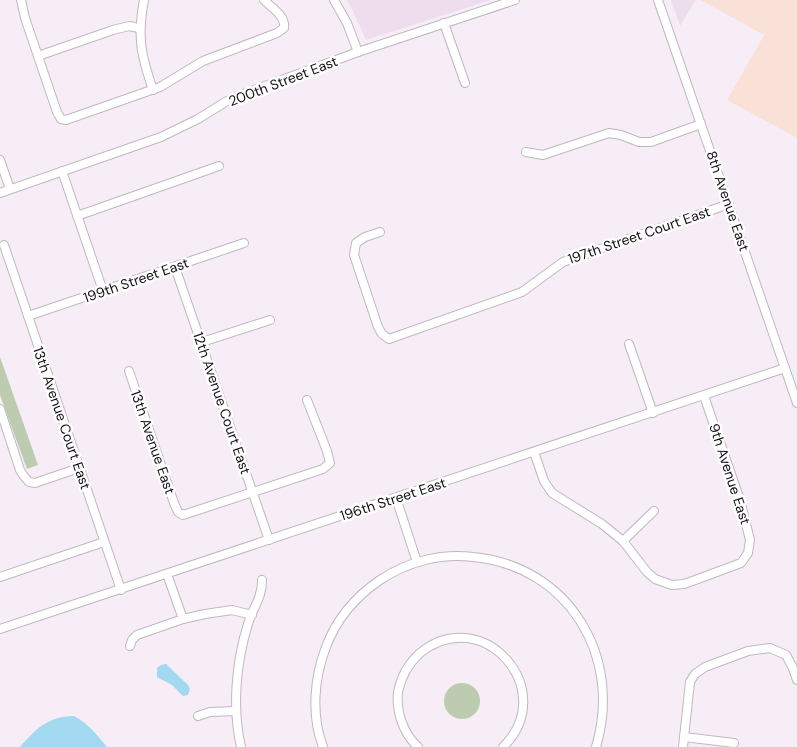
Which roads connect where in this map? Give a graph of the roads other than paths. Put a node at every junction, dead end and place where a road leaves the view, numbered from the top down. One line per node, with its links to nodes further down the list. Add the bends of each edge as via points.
1 (21, 0): 10 (street)
2 (144, 0): 8 (street)
3 (264, 0): 12 (street, via 280,15 285,26 277,33 203,61)
4 (334, 0): 9 (street)
5 (515, 0): 7 (street, 200th Street East)
6 (658, 0): 13 (street, 8th Avenue East)
7 (444, 24): 9 (street, 200th Street East); 11 (street)
8 (140, 28): 10 (street, via 129,26 113,30); 12 (street, via 144,66)
9 (358, 52): 17 (street, 200th Street East, via 227,101 161,137)
10 (38, 56): 12 (street, via 61,119 70,119)
11 (465, 83)
12 (153, 90)
13 (701, 124): 14 (street, via 651,142 608,133 543,155); 20 (street, 8th Avenue East)
14 (526, 152)
15 (0, 160): 18 (street)
16 (219, 166): 21 (street)
17 (62, 172): 18 (street, 200th Street East); 21 (street)
18 (10, 189): 19 (street, 200th Street East)
19 (0, 193)
20 (729, 204): 22 (street, 197th Street Court East, via 562,262 522,292 395,338 387,338 378,327 354,255 356,242); 31 (street, 8th Avenue East)
21 (77, 216): 26 (street)
22 (380, 232)
23 (244, 243): 25 (street, 199th Street East)
24 (4, 245): 27 (street, 13th Avenue Court East)
25 (175, 267): 26 (street, 199th Street East); 29 (street, 12th Avenue Court East)
26 (103, 291): 27 (street, 199th Street East)
27 (28, 316): 39 (street, 13th Avenue Court East)
28 (270, 320): 29 (street)
29 (202, 342): 40 (street, 12th Avenue Court East)
30 (628, 344): 37 (street)
31 (785, 368): 33 (street, 196th Street East); 35 (street, 8th Avenue East)
32 (129, 371): 40 (street, 13th Avenue East, via 178,512 186,515)
33 (704, 396): 37 (street, 196th Street East); 44 (street, 9th Avenue East, via 749,530 748,553 741,563 730,568 672,585 647,572)
34 (308, 400): 40 (street, via 330,462 323,469)
35 (797, 403)
36 (0, 409): 39 (street, via 20,470 30,482)
37 (653, 412): 38 (street, 196th Street East)
38 (534, 452): 41 (street, 196th Street East); 44 (street, via 544,481 552,493)
39 (79, 468): 45 (street, 13th Avenue Court East)
40 (253, 493): 43 (street, 12th Avenue Court East)
41 (396, 498): 43 (street, 196th Street East); 46 (street)
42 (654, 510): 44 (street)
43 (269, 540): 47 (street, 196th Street East)
44 (623, 541)
45 (104, 542): 48 (street); 50 (street, 13th Avenue Court East)
46 (417, 562): 61 (street, via 371,586 346,611 328,641 316,691); 64 (street, via 450,556 500,561 530,574 563,600 588,633 600,664 604,697)
47 (167, 574): 50 (street, 196th Street East); 52 (street)
48 (0, 577)
49 (262, 580): 51 (street, via 261,597)
50 (121, 590): 53 (street, 196th Street East)
51 (252, 615): 52 (street, via 232,610); 56 (street, via 238,669)
52 (182, 619): 54 (street, via 137,635)
53 (0, 629)
54 (130, 646)
55 (797, 680): 58 (street, via 790,659 770,648 748,651 712,664 692,677)
56 (236, 711): 57 (street); 60 (street)
57 (198, 716)
58 (684, 737): 59 (street); 65 (street)
59 (734, 743)
60 (241, 747)
61 (323, 747)
62 (418, 747): 63 (street, via 400,720 398,700 401,681 410,664 424,650 442,641 461,638 481,642 498,651 512,665 520,682 523,702 520,721)
63 (503, 747)
64 (596, 747)
65 (683, 747)

